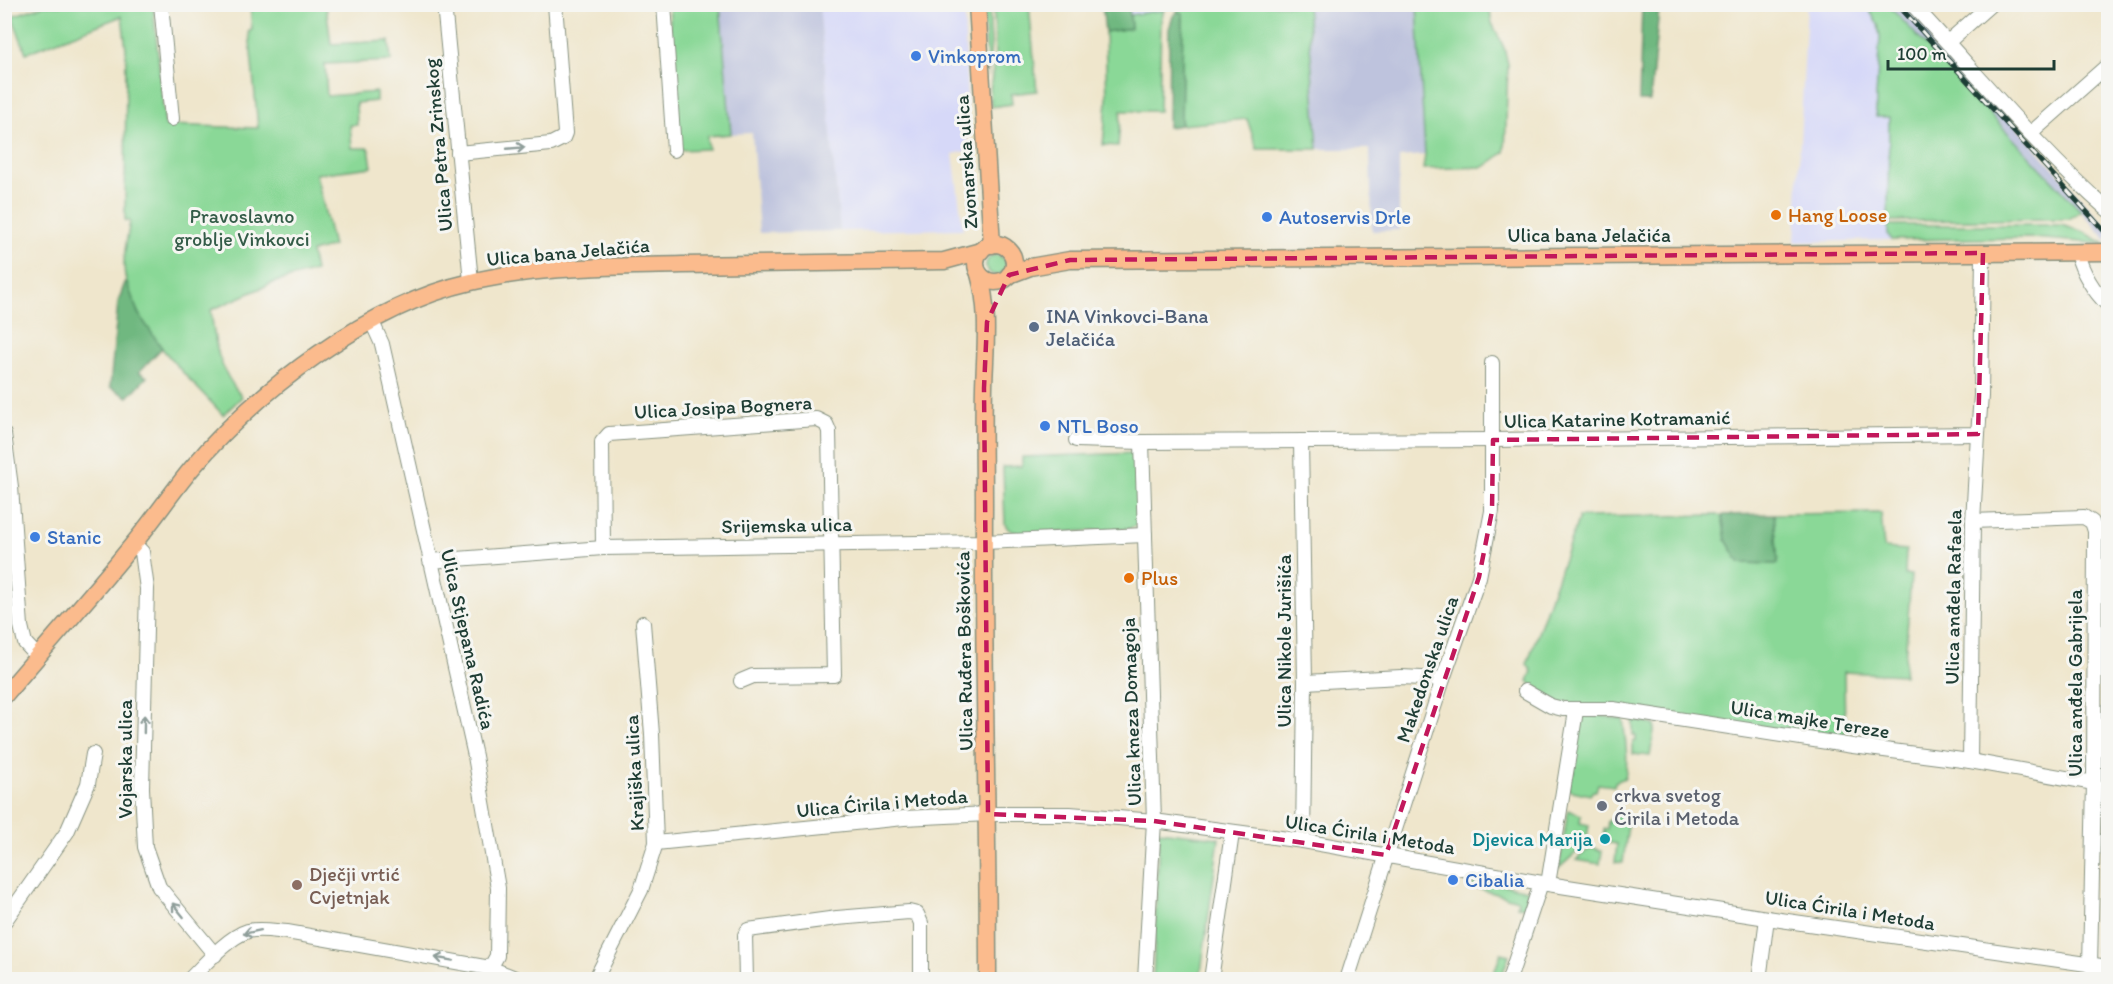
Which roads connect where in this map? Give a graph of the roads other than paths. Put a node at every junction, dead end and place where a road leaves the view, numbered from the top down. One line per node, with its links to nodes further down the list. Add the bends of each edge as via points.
1 (160, 4): 10 (street)
2 (444, 4): 13 (street, Ulica Petra Zrinskog)
3 (555, 4): 13 (street, one-way to 3, via 551,144 563,138)
4 (664, 4): 12 (street)
5 (978, 4): 15 (main road, Zvonarska ulica)
6 (1912, 4): 8 (street)
7 (1991, 4): 8 (street)
8 (1948, 42): 11 (street)
9 (2109, 65): 11 (street)
10 (172, 119)
11 (2030, 134): 14 (street)
12 (674, 150)
13 (458, 153): 24 (street, Ulica Petra Zrinskog)
14 (2109, 210)
15 (987, 248): 16 (main road, Ulica bana Jelačića, via 999,245); 21 (main road, Ulica bana Jelačića); 22 (main road, via 976,262)
16 (1009, 251): 20 (main road, Ulica bana Jelačića); 23 (main road, via 1014,263)
17 (2109, 252): 19 (main road, Ulica bana Jelačića)
18 (1983, 253): 19 (main road, Ulica bana Jelačića); 20 (main road, Ulica bana Jelačića); 30 (street)
19 (2077, 253): 25 (street, via 2084,272)
20 (1070, 260): 23 (main road, Ulica bana Jelačića, via 1030,267)
21 (944, 261): 22 (main road, Ulica bana Jelačića); 24 (main road, Ulica bana Jelačića, via 612,267)
22 (978, 272): 23 (main road, Ulica bana Jelačića, via 989,281); 27 (main road, Ulica Ruđera Boškovića)
23 (1008, 277): 27 (main road, Ulica Ruđera Boškovića, via 993,302)
24 (471, 281): 26 (main road, Ulica bana Jelačića, via 403,305)
25 (2109, 305)
26 (372, 322): 38 (main road, Ulica bana Jelačića, via 333,343 254,406 192,467); 42 (street, Ulica Stjepana Radića, via 382,344)
27 (987, 322): 37 (main road, Ulica Ruđera Boškovića)
28 (1491, 363): 31 (street, Makedonska ulica)
29 (4, 434): 41 (street, via 11,487)
30 (1978, 434): 31 (street, Ulica Katarine Kotramanić); 35 (street, Ulica anđela Rafaela)
31 (1493, 440): 33 (street, Ulica Katarine Kotramanić); 45 (street, Makedonska ulica, via 1492,511 1479,577)
32 (1076, 441): 34 (street, Ulica Katarine Kotramanić)
33 (1301, 441): 34 (street, Ulica Katarine Kotramanić); 47 (street, Ulica Nikole Jurišića)
34 (1142, 442): 36 (street, Ulica kneza Domagoja)
35 (1973, 521): 52 (street, Ulica anđela Rafaela); 53 (street, Ulica anđela Gabrijela, via 2084,517 2092,522)
36 (1145, 535): 37 (street, Srijemska ulica); 55 (street, Ulica kneza Domagoja)
37 (984, 542): 39 (street, Srijemska ulica); 54 (main road, Ulica Ruđera Boškovića)
38 (134, 544): 44 (main road, Ulica bana Jelačića); 63 (street, Vojarska ulica, one-way to 38, via 159,887 145,847 142,788 147,589 142,552)
39 (832, 544): 40 (street, Srijemska ulica); 40 (street, Ulica Josipa Bognera, via 830,431 816,419 609,434 602,442); 46 (street, Ulica Josipa Bognera, via 834,675 753,676)
40 (603, 548): 42 (street, Srijemska ulica)
41 (10, 553): 44 (street, via 22,634)
42 (430, 561): 66 (street, Ulica Stjepana Radića, via 475,756 498,888 497,956)
43 (644, 623): 58 (street, Krajiška ulica)
44 (38, 657): 49 (main road, Ulica bana Jelačića)
45 (1443, 679): 47 (street); 59 (street, Makedonska ulica)
46 (741, 681)
47 (1305, 682): 57 (street, Ulica Nikole Jurišića)
48 (1525, 691): 50 (street, Ulica majke Tereze, via 1551,706)
49 (4, 696)
50 (1576, 711): 52 (street, Ulica majke Tereze, via 1613,709); 60 (street)
51 (93, 754): 62 (street, via 88,784 67,832)
52 (1970, 761): 53 (street, Ulica majke Tereze)
53 (2094, 783): 64 (street, Ulica anđela Gabrijela)
54 (988, 814): 55 (street, Ulica Ćirila i Metoda, via 1070,814); 58 (street, Ulica Ćirila i Metoda, via 904,818); 72 (main road, Ulica Ruđera Boškovića)
55 (1154, 821): 56 (street, Ulica Ćirila i Metoda); 73 (street, Ulica kneza Domagoja)
56 (1232, 833): 57 (street, Ulica Ćirila i Metoda); 74 (street)
57 (1303, 841): 59 (street, Ulica Ćirila i Metoda)
58 (656, 843): 69 (street, Krajiška ulica, via 641,890)
59 (1386, 855): 60 (street, Ulica Ćirila i Metoda); 75 (street, Makedonska ulica)
60 (1545, 883): 61 (street, Ulica Ćirila i Metoda); 76 (street)
61 (1767, 918): 64 (street, Ulica Ćirila i Metoda); 77 (street)
62 (4, 922)
63 (215, 955): 66 (street, one-way to 63, via 261,930 242,934); 67 (street)
64 (2090, 966): 65 (street, Ulica Ćirila i Metoda)
65 (2109, 967)
66 (490, 968): 68 (street)
67 (189, 980)
68 (520, 980)
69 (595, 980)
70 (746, 980): 71 (street, via 748,930 909,912 917,914 921,923)
71 (921, 980)
72 (988, 980)
73 (1145, 980)
74 (1210, 980)
75 (1347, 980)
76 (1509, 980)
77 (1758, 980)

